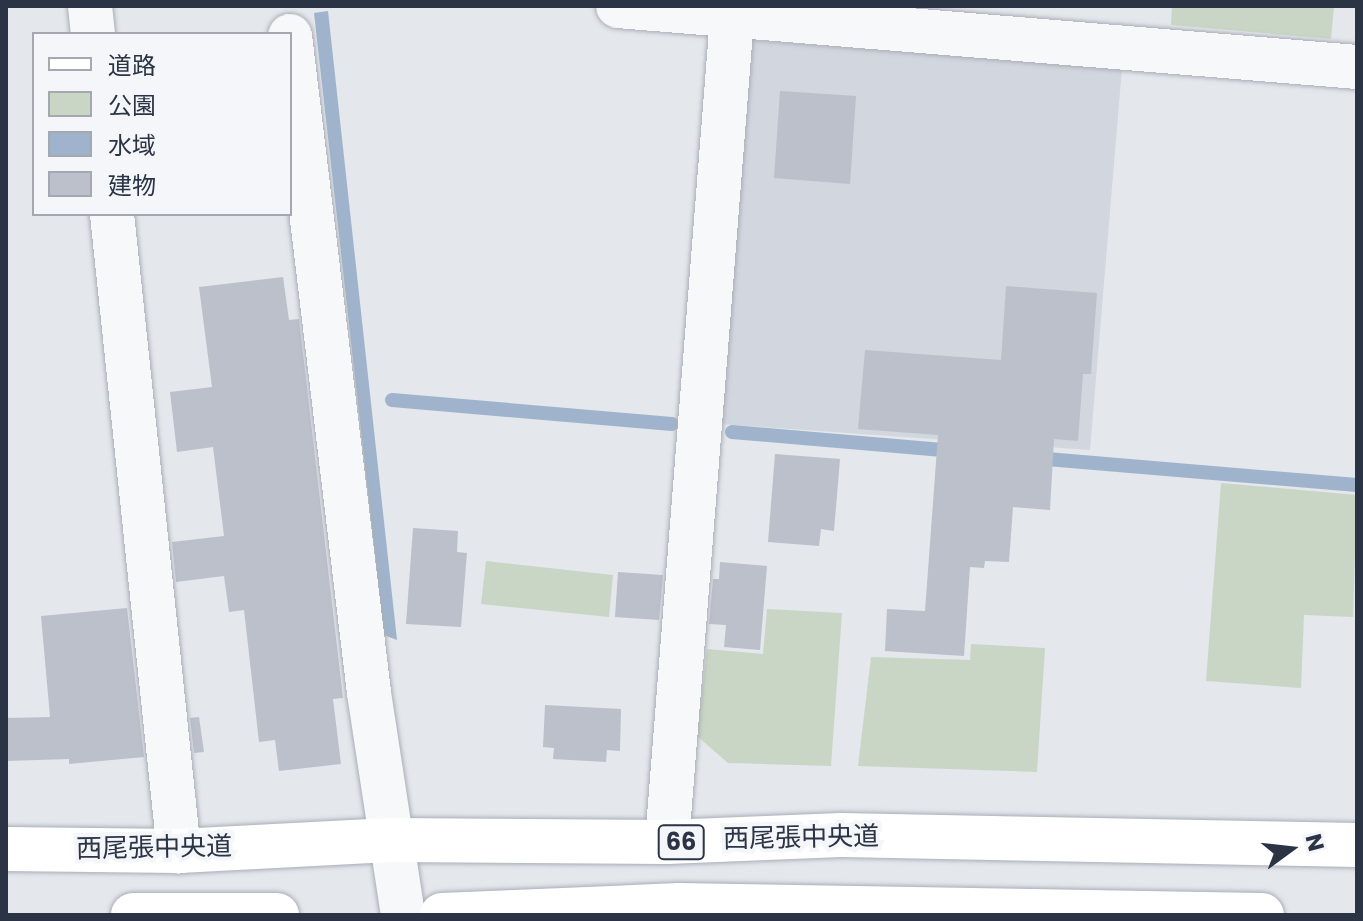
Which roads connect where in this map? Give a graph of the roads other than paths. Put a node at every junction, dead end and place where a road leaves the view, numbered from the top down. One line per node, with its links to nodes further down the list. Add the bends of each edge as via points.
1 (90, 6): 5 (street)
2 (286, 6): 6 (street)
3 (618, 6): 4 (street)
4 (732, 12): 8 (street); 11 (street)
5 (93, 32)
6 (290, 32)
7 (292, 52): 10 (street)
8 (1357, 67)
9 (112, 216): 14 (street)
10 (390, 840): 11 (main road, 西尾張中央道 / 66); 14 (main road, 西尾張中央道 / 66); 18 (street)
11 (667, 842): 12 (main road, 西尾張中央道 / 66, via 841,835)
12 (1357, 845)
13 (6, 849): 14 (main road, 西尾張中央道 / 66)
14 (179, 851)
15 (191, 914): 16 (main road); 17 (main road)
16 (133, 915)
17 (277, 915)
18 (403, 915)
19 (442, 915): 20 (main road, via 679,905)
20 (1262, 915)

